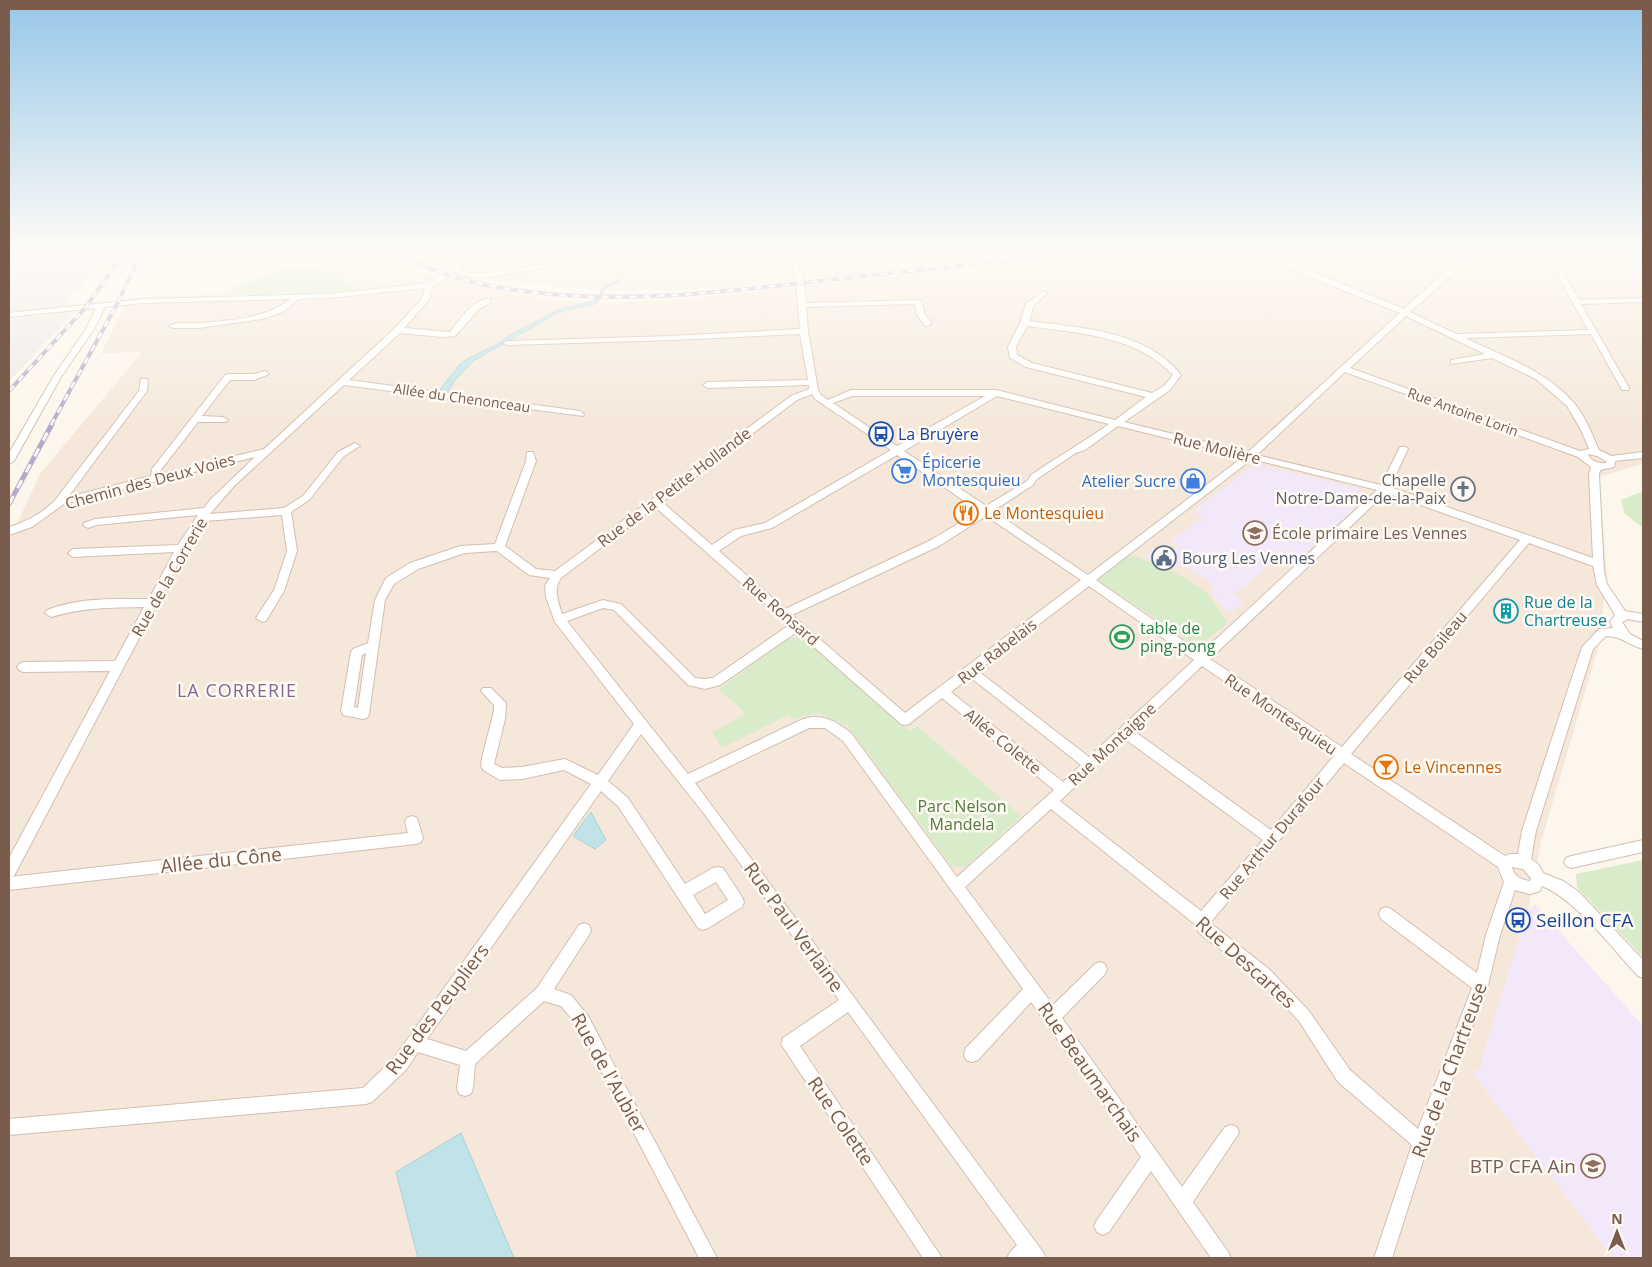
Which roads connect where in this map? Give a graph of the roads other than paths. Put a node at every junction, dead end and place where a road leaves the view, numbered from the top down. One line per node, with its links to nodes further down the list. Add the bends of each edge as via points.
1 (64, 309): 13 (street)
2 (100, 309): 48 (street)
3 (281, 309): 16 (street, via 262,317 199,326)
4 (417, 309): 17 (street, Rue de la Correrie)
5 (474, 309): 17 (street, via 452,334)
6 (803, 309): 18 (street)
7 (920, 309): 15 (street)
8 (1028, 309): 14 (street)
9 (1397, 309): 12 (street)
10 (1410, 309): 12 (street, Rue Rabelais)
11 (1580, 309): 19 (street)
12 (1406, 313): 20 (street); 24 (street, Rue Rabelais)
13 (9, 315)
14 (1024, 323): 32 (street, via 1012,351 1021,362); 32 (street, via 1104,337 1160,357 1176,375 1174,382)
15 (928, 324)
16 (174, 326)
17 (398, 330): 27 (street, Rue de la Correrie)
18 (804, 331): 21 (street); 29 (street)
19 (1593, 332): 20 (street); 30 (street)
20 (1455, 336): 22 (street)
21 (507, 343)
22 (1494, 355): 23 (street); 42 (street, via 1539,377 1562,396 1579,416)
23 (1454, 362)
24 (1344, 370): 44 (street, Rue Antoine Lorin); 46 (street, Rue Rabelais)
25 (265, 374): 35 (street, via 228,377)
26 (144, 381): 52 (street, via 143,391)
27 (343, 382): 34 (street, Allée du Chenonceau); 40 (street, Rue de la Correrie)
28 (707, 385): 29 (street)
29 (813, 386): 33 (street, Rue Montesquieu); 53 (street, Rue de la Petite Hollande)
30 (1624, 388)
31 (996, 393): 33 (street, Rue Molière, via 851,393); 37 (street, Rue Molière); 41 (street)
32 (1153, 396): 37 (street)
33 (826, 403): 41 (street, Rue Montesquieu)
34 (580, 414)
35 (195, 420): 36 (street); 50 (street, via 155,471)
36 (223, 420)
37 (1116, 424): 46 (street, Rue Molière); 55 (street)
38 (355, 446): 54 (street, via 341,454 306,498)
39 (1403, 449): 51 (street)
40 (267, 451): 50 (street, Chemin des Deux Voies); 56 (street, Rue de la Correrie, via 231,484)
41 (897, 451): 55 (street, Rue Montesquieu); 62 (street, via 768,526 738,533)
42 (1595, 452): 44 (street, via 1586,451); 47 (street)
43 (530, 454): 60 (street, via 531,462)
44 (1582, 455): 49 (street, via 1584,460)
45 (1643, 455): 47 (street)
46 (1250, 456): 51 (street, Rue Molière); 66 (street, Rue Rabelais)
47 (1610, 459): 49 (street, via 1609,466)
48 (9, 461)
49 (1596, 466): 64 (street)
50 (156, 478): 52 (street, Chemin des Deux Voies)
51 (1384, 489): 59 (street, Rue Molière); 78 (street, Rue Montaigne)
52 (61, 502): 58 (street, Chemin des Deux Voies, via 28,525)
53 (656, 502): 62 (street, Rue Ronsard); 65 (street, Rue de la Petite Hollande)
54 (286, 511): 56 (street); 71 (street, via 292,551 279,591)
55 (986, 512): 66 (street, Rue Montesquieu); 69 (street, via 935,543)
56 (205, 515): 57 (street); 61 (street, Rue de la Correrie)
57 (88, 525)
58 (9, 531)
59 (1526, 539): 64 (street, Rue Molière); 87 (street, Rue Boileau)
60 (499, 547): 65 (street, via 533,572); 77 (street, via 464,549 414,566 390,581 380,600)
61 (182, 548): 63 (street); 67 (street, Rue de la Correrie)
62 (711, 551): 69 (street, Rue Ronsard)
63 (73, 553)
64 (1599, 564): 70 (street, via 1602,585)
65 (557, 574): 73 (street, Rue Paul Verlaine, via 550,586)
66 (1088, 580): 78 (street, Rue Montesquieu); 81 (street, Rue Rabelais)
67 (152, 603): 68 (street, via 65,606); 79 (street, Rue de la Correrie)
68 (51, 613)
69 (784, 614): 74 (street, Rue Ronsard)
70 (1622, 616): 72 (street); 75 (street, via 1616,622)
71 (262, 618)
72 (1643, 618)
73 (560, 619): 74 (street, via 603,604 617,607 692,682 705,684 716,682); 85 (street, Rue Paul Verlaine)
74 (798, 625): 84 (street, Rue Ronsard)
75 (1620, 632): 76 (street); 96 (street, via 1603,632 1588,646 1544,780)
76 (1643, 645)
77 (373, 646): 77 (street, via 357,652 347,711 363,714)
78 (1202, 660): 86 (street, Rue Montaigne); 87 (street, Rue Montesquieu)
79 (118, 666): 80 (street); 99 (street, Rue de la Correrie)
80 (23, 667)
81 (970, 672): 83 (street, Rue Rabelais); 88 (street)
82 (487, 691): 90 (street, via 500,703 501,714 488,751 487,766 500,774 522,774 565,764)
83 (943, 692): 84 (street, Rue Rabelais); 91 (street, Allée Colette)
84 (905, 720)
85 (641, 724): 89 (street, Rue Paul Verlaine); 90 (street, Rue des Peupliers)
86 (1125, 732): 88 (street, Rue Montaigne); 94 (street)
87 (1343, 755): 94 (street, Rue Arthur Durafour); 98 (street, Rue Montesquieu)
88 (1090, 765): 91 (street, Rue Montaigne)
89 (686, 781): 103 (street, Rue Beaumarchais, via 807,723 819,720 832,724 847,737); 113 (street, Rue Paul Verlaine)
90 (600, 782): 104 (street, via 623,802); 115 (street, Rue des Peupliers)
91 (1063, 790): 92 (street, Rue Montaigne)
92 (1051, 801): 103 (street, Rue Montaigne); 106 (street, Rue Descartes)
93 (412, 822): 102 (street, Allée du Cône, via 416,838)
94 (1271, 838): 106 (street, Rue Arthur Durafour)
95 (1643, 846): 97 (street)
96 (1524, 862): 98 (street, via 1510,860); 100 (street)
97 (1571, 862)
98 (1504, 864): 101 (street, via 1505,873)
99 (10, 866)
100 (1538, 878): 101 (street, via 1531,888); 109 (street, via 1573,896)
101 (1514, 883): 110 (street, Rue de la Chartreuse, via 1510,885 1493,935)
102 (9, 884)
103 (957, 886): 111 (street, Rue Beaumarchais)
104 (683, 893)
105 (1386, 914): 110 (street)
106 (1202, 921): 121 (street, Rue Descartes, via 1204,928 1264,974 1304,1016 1344,1076)
107 (584, 930): 112 (street)
108 (1100, 969): 114 (street)
109 (1643, 971)
110 (1481, 985): 121 (street, Rue de la Chartreuse)
111 (1032, 990): 114 (street, Rue Beaumarchais); 116 (street)
112 (542, 994): 117 (street); 126 (street, Rue de l'Aubier, via 566,1000 584,1021)
113 (849, 1002): 125 (street, Rue Paul Verlaine); 127 (street, Rue Colette, via 789,1044)
114 (1052, 1017): 122 (street, Rue Beaumarchais)
115 (416, 1043): 117 (street); 119 (street, Rue des Peupliers, via 400,1064 366,1096)
116 (972, 1054)
117 (468, 1060): 118 (street)
118 (465, 1088)
119 (9, 1127)
120 (1231, 1133): 123 (street)
121 (1422, 1142): 129 (street, Rue de la Chartreuse)
122 (1150, 1158): 123 (street, Rue Beaumarchais); 124 (street)
123 (1182, 1202): 128 (street, Rue Beaumarchais)
124 (1103, 1226)
125 (1027, 1254)
126 (705, 1256)
127 (933, 1258)
128 (1222, 1258)
129 (1382, 1258)

